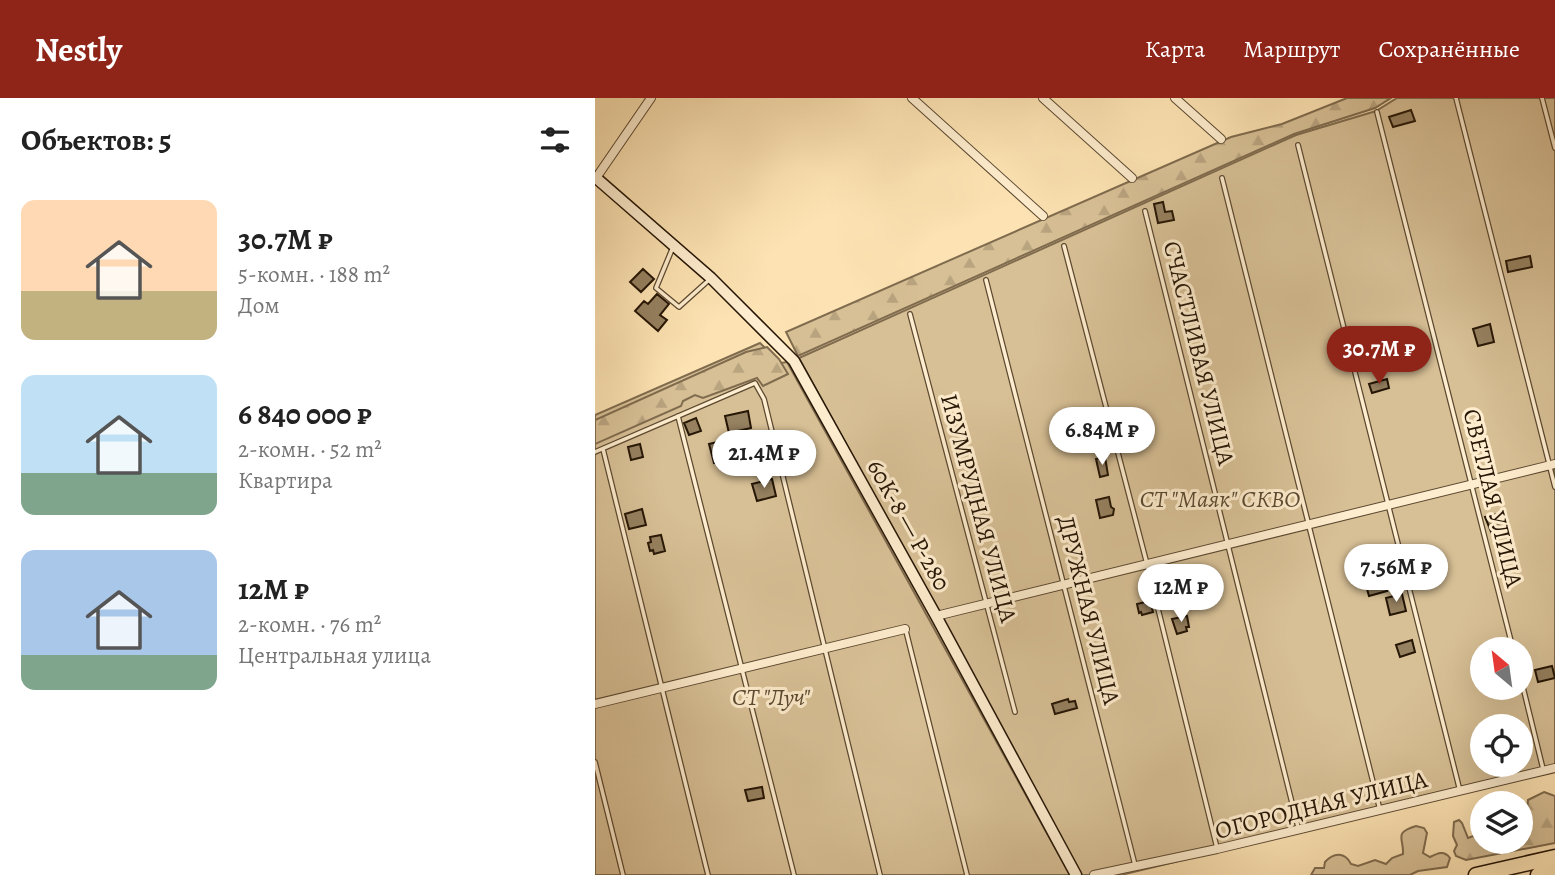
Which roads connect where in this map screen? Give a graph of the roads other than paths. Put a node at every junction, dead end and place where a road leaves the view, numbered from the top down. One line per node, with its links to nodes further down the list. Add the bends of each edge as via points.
1 (651, 98): 11 (street)
2 (912, 98): 15 (street)
3 (1043, 98): 12 (street)
4 (1175, 98): 8 (street)
5 (1456, 98): 24 (lane)
6 (1542, 98): 10 (lane)
7 (1377, 112): 25 (lane, СВЕТЛАЯ УЛИЦА)
8 (1221, 139)
9 (1299, 145): 27 (lane)
10 (1555, 148)
11 (596, 178): 16 (street, 60К-8 — Р-280)
12 (1132, 178)
13 (1222, 178): 28 (lane)
14 (1145, 211): 29 (lane, СЧАСТЛИВАЯ УЛИЦА)
15 (1043, 216)
16 (674, 245): 18 (street, 60К-8 — Р-280); 18 (lane, via 656,288 679,307)
17 (1064, 246): 30 (lane)
18 (711, 278): 33 (street, 60К-8 — Р-280, via 794,361)
19 (986, 280): 31 (lane, ДРУЖНАЯ УЛИЦА)
20 (910, 314): 32 (lane, ИЗУМРУДНАЯ УЛИЦА)
21 (678, 416): 22 (lane); 36 (lane, via 755,383 764,398); 37 (lane)
22 (603, 449): 23 (lane); 38 (lane)
23 (595, 452)
24 (1552, 464): 25 (street); 26 (lane)
25 (1471, 484): 27 (street); 35 (lane, СВЕТЛАЯ УЛИЦА)
26 (1555, 487)
27 (1388, 505): 28 (street); 45 (lane)
28 (1309, 524): 29 (street); 46 (lane)
29 (1228, 544): 30 (street); 47 (lane, СЧАСТЛИВАЯ УЛИЦА)
30 (1147, 564): 31 (street); 48 (lane)
31 (1064, 584): 32 (street); 50 (lane, ДРУЖНАЯ УЛИЦА)
32 (986, 604): 33 (street); 41 (lane, ИЗУМРУДНАЯ УЛИЦА)
33 (936, 616): 57 (street, 60К-8 — Р-280)
34 (905, 629): 36 (street); 56 (lane)
35 (1510, 637)
36 (825, 649): 37 (street); 55 (lane)
37 (743, 669): 38 (street); 54 (lane)
38 (662, 688): 40 (street); 53 (lane)
39 (1526, 700): 44 (lane)
40 (595, 704)
41 (1015, 712)
42 (595, 762): 52 (lane)
43 (1555, 768): 44 (street, ОГОРОДНАЯ УЛИЦА)
44 (1544, 770): 45 (street, ОГОРОДНАЯ УЛИЦА)
45 (1460, 791): 46 (street, ОГОРОДНАЯ УЛИЦА)
46 (1381, 810): 47 (street, ОГОРОДНАЯ УЛИЦА)
47 (1299, 830): 48 (street, ОГОРОДНАЯ УЛИЦА)
48 (1217, 849): 50 (street, ОГОРОДНАЯ УЛИЦА)
49 (1555, 857): 59 (highway)
50 (1136, 867): 58 (street, ОГОРОДНАЯ УЛИЦА)
51 (1555, 871): 60 (highway)
52 (623, 875)
53 (708, 875)
54 (794, 875)
55 (880, 875)
56 (967, 875)
57 (1076, 875)
58 (1094, 875)
59 (1476, 875)
60 (1538, 875)

